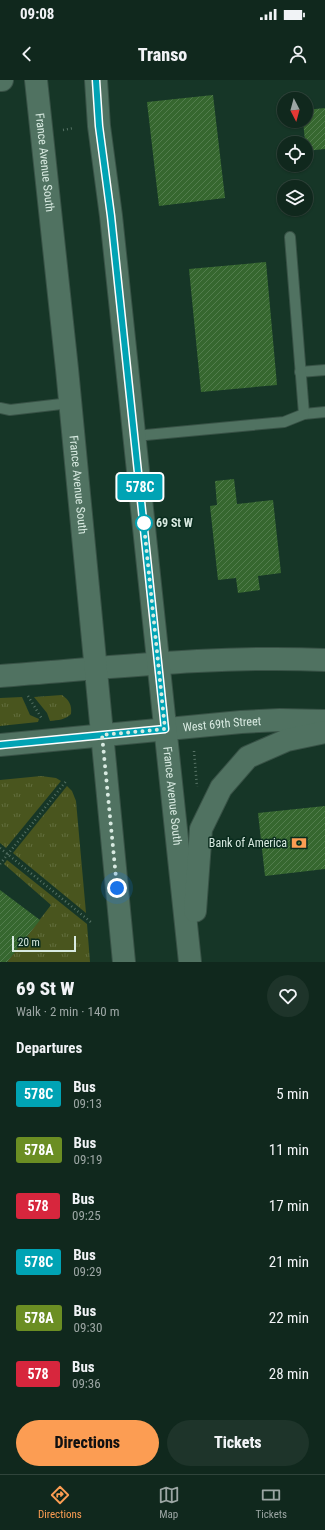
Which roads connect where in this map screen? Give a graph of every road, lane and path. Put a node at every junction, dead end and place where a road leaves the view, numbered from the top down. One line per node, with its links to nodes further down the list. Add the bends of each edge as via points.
1 (36, 80): 8 (main road, France Avenue South)
2 (96, 80): 12 (main road, France Avenue South)
3 (74, 128): 4 (path)
4 (60, 130)
5 (290, 237): 7 (lane)
6 (325, 370): 7 (lane)
7 (300, 372): 11 (lane)
8 (70, 403): 9 (lane, via 10,410); 15 (main road, France Avenue South)
9 (0, 408)
10 (325, 412): 11 (lane)
11 (304, 414): 12 (lane, via 284,422)
12 (134, 436): 14 (main road, France Avenue South)
13 (325, 660): 14 (main road, via 280,658)
14 (158, 663): 15 (main road); 20 (main road, France Avenue South)
15 (96, 669): 16 (main road); 22 (main road, France Avenue South)
16 (0, 676)
17 (28, 696): 18 (path)
18 (44, 721)
19 (325, 721): 20 (main road, West 69th Street, via 280,720)
20 (165, 729): 22 (main road, West 69th Street); 32 (main road, France Avenue South)
21 (325, 732): 32 (main road, via 287,740 248,757 221,788 200,829)
22 (102, 735): 23 (main road, West 69th Street); 31 (main road, France Avenue South)
23 (0, 746)
24 (194, 752): 26 (path)
25 (67, 780): 28 (path)
26 (197, 791)
27 (0, 848): 28 (path)
28 (7, 854): 29 (path); 30 (path)
29 (0, 864)
30 (92, 923)
31 (124, 962)
32 (191, 962)

